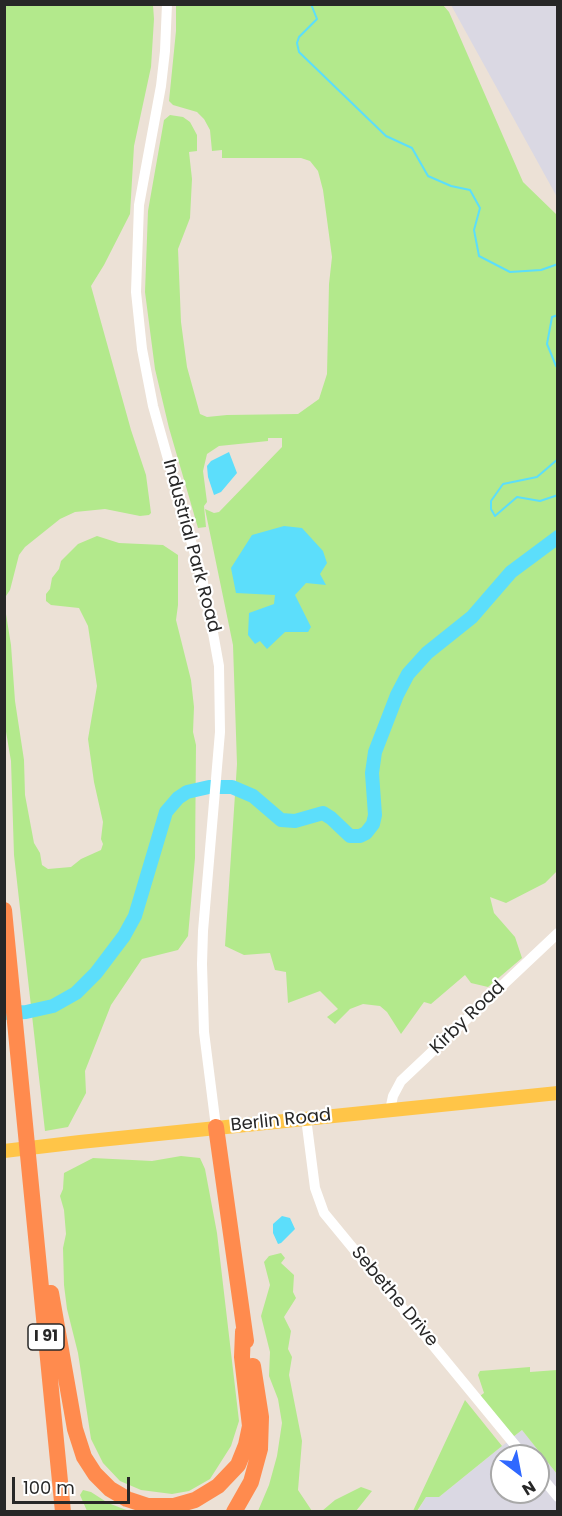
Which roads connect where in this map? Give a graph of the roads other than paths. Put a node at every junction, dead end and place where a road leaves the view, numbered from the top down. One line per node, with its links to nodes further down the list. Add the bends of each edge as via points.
1 (167, 4): 7 (street, Industrial Park Road, via 161,86 139,205 136,292 153,406 202,577 221,691 202,974)
2 (4, 910): 9 (highway, I 91)
3 (558, 933): 5 (street, Kirby Road, via 401,1081)
4 (558, 1092): 5 (main road, Berlin Road)
5 (390, 1110): 6 (main road, Berlin Road)
6 (306, 1118): 7 (main road, Berlin Road); 11 (street, Sebethe Drive, via 315,1188 324,1213)
7 (216, 1127): 8 (main road, Berlin Road); 10 (highway)
8 (4, 1151)
9 (36, 1227): 10 (highway, via 80,1447 97,1478 121,1497 154,1506 181,1505 210,1492 235,1469 250,1426); 12 (highway, I 91)
10 (243, 1332): 13 (highway, via 256,1381 261,1430 255,1470)
11 (515, 1444)
12 (63, 1512)
13 (234, 1512)

